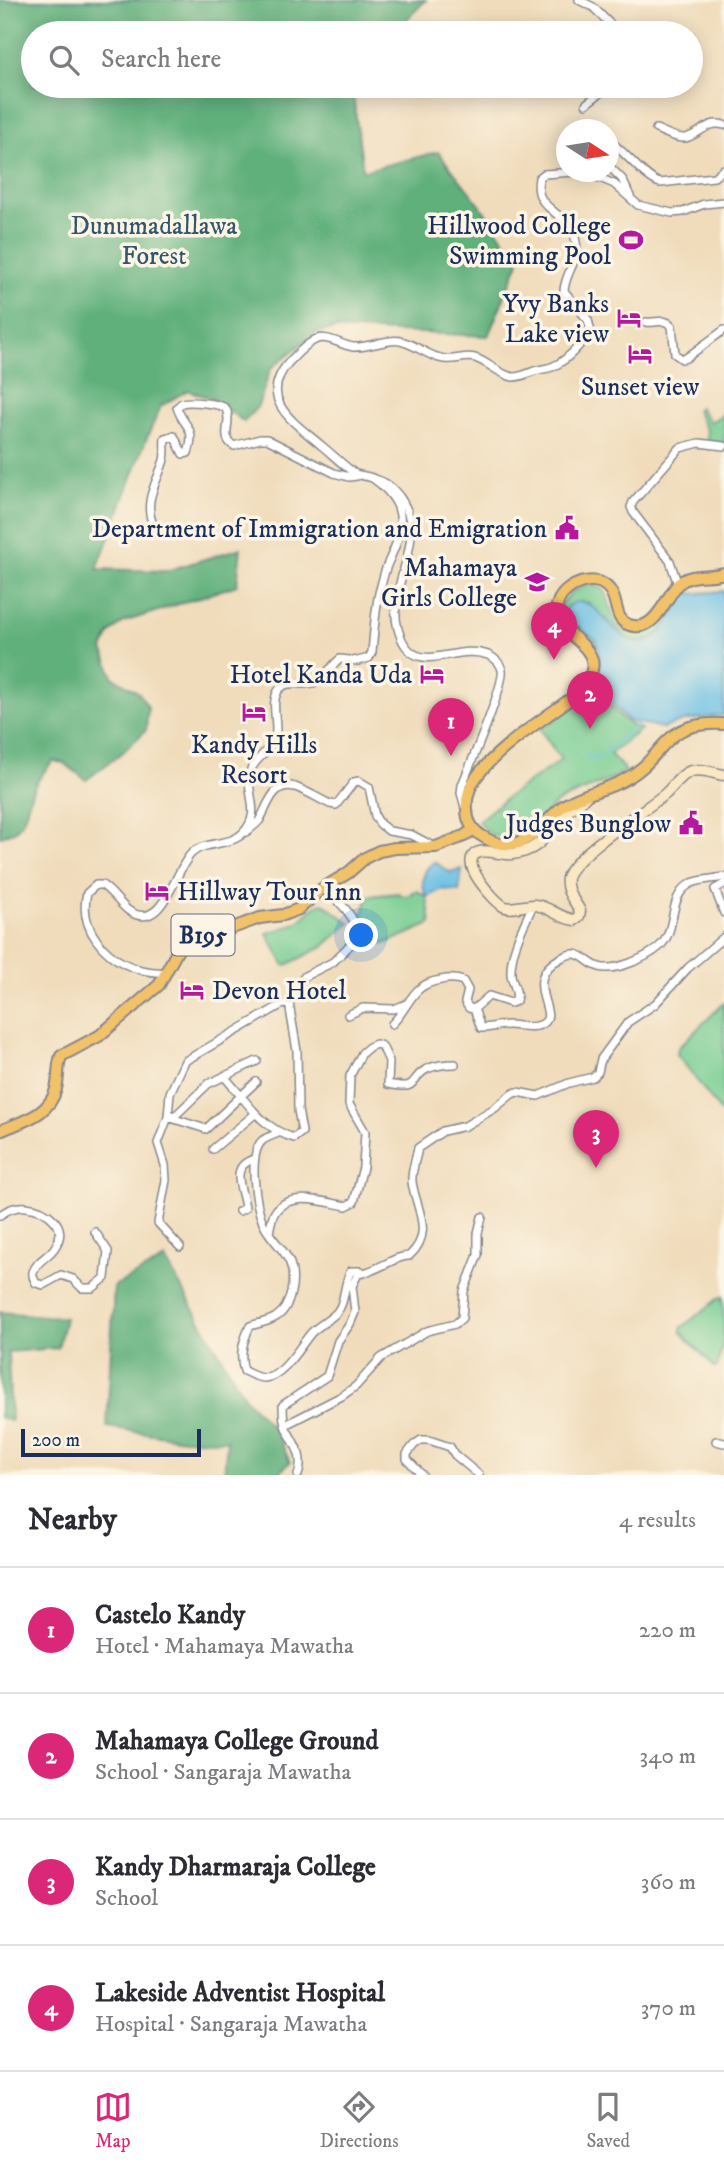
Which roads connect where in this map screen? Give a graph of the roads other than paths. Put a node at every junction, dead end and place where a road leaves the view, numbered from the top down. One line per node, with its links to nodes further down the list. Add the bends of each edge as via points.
1 (579, 0): 2 (street)
2 (607, 21)
3 (594, 98): 4 (street)
4 (586, 104)
5 (724, 125): 6 (street, via 710,124 682,138)
6 (656, 129)
7 (619, 148): 8 (street, via 652,181 660,183 714,177)
8 (724, 169)
9 (619, 176): 10 (street)
10 (632, 200): 11 (street, via 672,213); 15 (street, via 614,184 594,176 574,172 539,178 539,198 569,223 576,239 575,259 564,291 590,328 586,338 553,366 512,377 478,359 438,358 400,340 352,347 319,338 294,357 276,387 284,412)
11 (724, 202)
12 (646, 322): 13 (street, via 669,323 675,354 682,359)
13 (724, 330)
14 (724, 446): 19 (street, via 699,443 680,448 631,507 670,561)
15 (358, 476): 16 (street); 17 (street, via 341,476 267,439 234,446 226,439 224,406 183,403 177,411 190,428 190,448 183,454 174,436 165,438 164,461 148,504)
16 (373, 478): 23 (street, via 395,491 410,514 412,538 395,618 405,646 432,659 465,651 482,653 495,658 502,671 500,689 462,785); 25 (street, via 397,504 401,517 379,596 372,652 358,661 340,659 310,685 288,683 279,690 274,741 250,772 254,806)
17 (153, 525)
18 (724, 573): 19 (main road, via 691,577)
19 (678, 585): 23 (main road, via 654,618 638,627 620,618 603,585 579,583 563,594 557,618 589,652 592,669 587,681 478,774 467,797)
20 (724, 724): 22 (main road, via 698,725 676,733 630,777)
21 (724, 775): 30 (main road, via 690,771 581,858 568,877 569,895 580,911 575,920)
22 (587, 795): 24 (main road, via 564,806 520,842 494,842); 30 (main road, via 537,846 511,855 482,851 472,859 471,869 504,907)
23 (467, 811): 24 (main road)
24 (474, 829): 26 (main road, B195)
25 (243, 834): 26 (street, via 256,824 277,790 295,787 336,805 359,780 369,787 380,824); 33 (street, via 192,852 161,907 150,915 130,912 102,886 87,893 87,920 102,949 136,968)
26 (436, 847): 29 (main road, B195, via 379,851)
27 (724, 877): 36 (street, via 696,882 683,890 667,938 631,963 601,968 581,954 568,955 545,970 541,980 548,1018 544,1024 481,1028)
28 (724, 884): 31 (street, via 715,889)
29 (323, 888): 33 (main road, B195, via 299,909 283,915 187,939); 34 (street, via 343,904 356,922 359,936 332,962 305,976)
30 (533, 905): 36 (street, via 514,955 511,976 516,1001 489,996)
31 (724, 913)
32 (724, 937): 56 (street, via 655,1004 628,1022 593,1077 538,1096 512,1094 465,1126 443,1131 418,1149 412,1180 422,1218 421,1242 409,1256 400,1256)
33 (166, 973): 46 (main road, B195, via 159,985 99,1036 61,1056 57,1087 41,1112)
34 (289, 1003): 45 (street, via 185,1061 170,1093); 47 (street, via 302,1132 294,1138)
35 (406, 1003): 36 (street, via 426,983 450,978 467,985 466,1006); 37 (street, via 394,1009 363,1008); 38 (street)
36 (474, 1009)
37 (348, 1015)
38 (392, 1024)
39 (257, 1061): 41 (street)
40 (456, 1064): 54 (street, via 425,1070 409,1086 391,1085 382,1046 369,1047 350,1076 349,1104 365,1132 354,1202 346,1206 299,1199 273,1214)
41 (224, 1076): 43 (street); 45 (street)
42 (256, 1082): 43 (street)
43 (241, 1096): 44 (street); 45 (street, via 206,1129)
44 (255, 1114): 47 (street); 48 (street)
45 (168, 1118): 55 (street, via 158,1143 166,1180 158,1223)
46 (0, 1130)
47 (278, 1133): 49 (street, via 263,1140)
48 (213, 1149)
49 (254, 1159): 50 (street, via 240,1168 245,1208); 54 (street, via 262,1221)
50 (239, 1210)
51 (0, 1215): 53 (street, via 22,1207 54,1217 59,1236 55,1248 33,1277 43,1285 61,1275 82,1288 93,1288 104,1278 108,1251)
52 (482, 1217): 57 (street, via 462,1318 456,1324 427,1331 381,1358 342,1396)
53 (95, 1232)
54 (268, 1233): 56 (street, via 291,1264 292,1290 276,1317 250,1326 244,1339 244,1371 256,1377 279,1372 312,1332 339,1311 351,1271)
55 (180, 1247)
56 (369, 1273): 57 (street, via 358,1274 352,1286 355,1312 338,1341 327,1376 283,1405)
57 (285, 1426): 58 (street, via 299,1453)
58 (298, 1475)
59 (422, 1475): 60 (street, via 407,1459 421,1440 450,1447)
60 (479, 1475)

